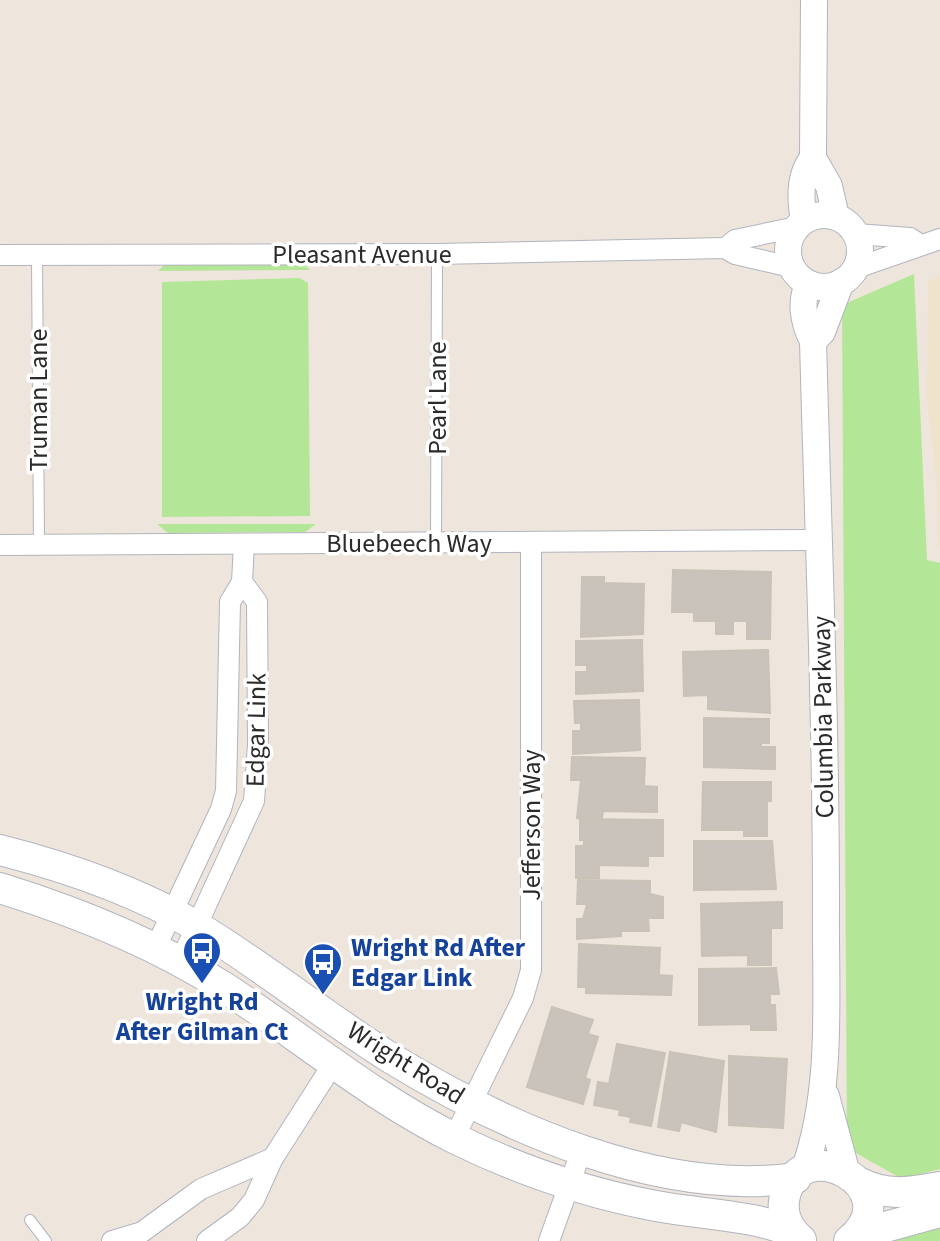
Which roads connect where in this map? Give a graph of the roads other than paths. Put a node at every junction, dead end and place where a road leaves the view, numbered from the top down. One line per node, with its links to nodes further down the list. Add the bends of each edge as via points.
1 (814, 0): 2 (street)
2 (813, 158): 3 (street, via 829,186); 4 (street, via 806,166)
3 (836, 217): 4 (street); 5 (street)
4 (800, 223): 8 (street, Pleasant Avenue, via 735,240); 12 (street, via 788,246)
5 (856, 234): 7 (street, via 910,238); 13 (street, via 860,257)
6 (940, 239): 7 (street)
7 (919, 244): 13 (street)
8 (725, 248): 9 (street, Pleasant Avenue); 12 (street, Pleasant Avenue)
9 (437, 254): 11 (street, Pleasant Avenue); 17 (lane, Pearl Lane)
10 (0, 255): 11 (street, Pleasant Avenue)
11 (37, 255): 20 (lane, Truman Lane)
12 (800, 275): 13 (street, via 820,287); 14 (street, Columbia Parkway)
13 (849, 275): 14 (street)
14 (813, 341): 15 (street, Columbia Parkway)
15 (819, 540): 16 (street, Bluebeech Way); 27 (street, Columbia Parkway)
16 (531, 542): 17 (street, Bluebeech Way); 28 (street, Jefferson Way, via 531,970 523,998)
17 (436, 543): 18 (street, Bluebeech Way)
18 (244, 544): 20 (street, Bluebeech Way); 21 (street, Edgar Link)
19 (0, 545): 20 (street, Bluebeech Way)
20 (39, 545)
21 (242, 582): 24 (street, Edgar Link, via 230,602 226,791); 24 (street, Edgar Link, via 257,602 257,785 251,812)
22 (0, 850): 24 (main road, Wright Road, via 79,874)
23 (0, 888): 25 (main road, Wright Road)
24 (184, 920): 25 (street, Edgar Link); 25 (street, Edgar Link); 28 (main road, Wright Road, via 388,1056)
25 (167, 955): 26 (main road, Wright Road)
26 (333, 1064): 29 (main road, Wright Road); 31 (street)
27 (825, 1092): 32 (street, Columbia Parkway); 33 (street, Columbia Parkway)
28 (471, 1103): 29 (street, Jefferson Way); 30 (main road, Wright Road)
29 (454, 1138): 34 (main road, Wright Road)
30 (582, 1149): 32 (main road, Wright Road, via 663,1171 749,1182); 34 (street)
31 (273, 1158): 41 (street, via 201,1189 142,1232); 42 (street, via 254,1200)
32 (800, 1174): 33 (main road, Wright Road, via 825,1165); 38 (main road, via 785,1199 787,1222)
33 (853, 1177): 35 (main road, via 877,1191 899,1194); 39 (main road, via 867,1215)
34 (569, 1185): 38 (main road, Wright Road, via 661,1207 745,1216); 43 (street)
35 (940, 1187)
36 (940, 1212): 39 (main road)
37 (30, 1220): 40 (lane)
38 (798, 1238)
39 (853, 1238)
40 (46, 1241)
41 (112, 1241)
42 (207, 1241)
43 (549, 1241)

